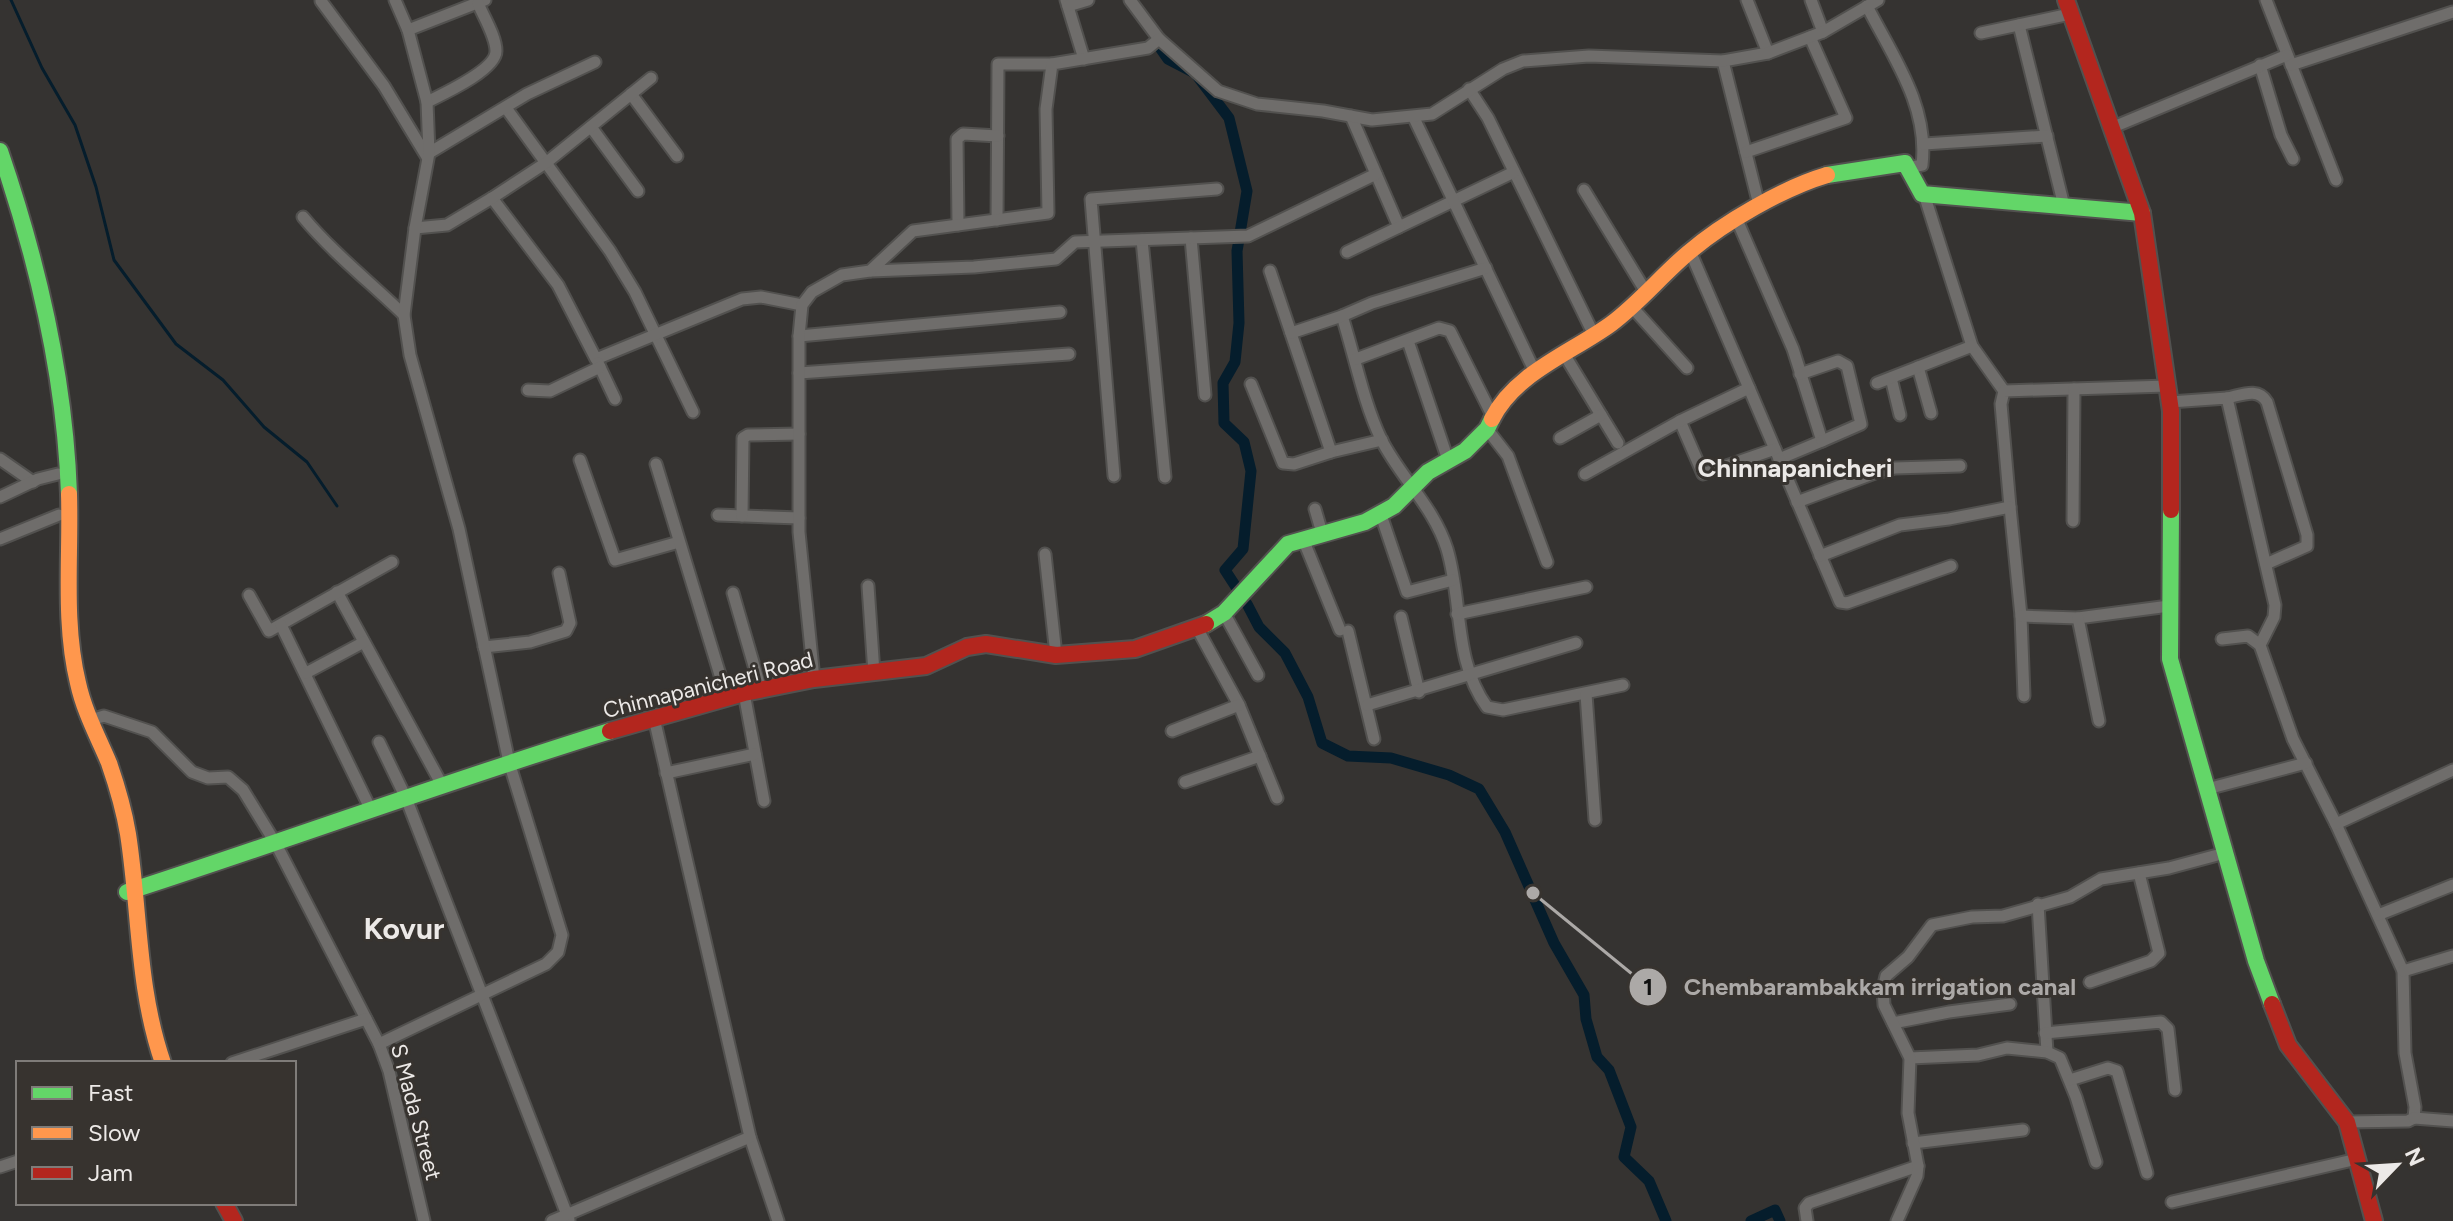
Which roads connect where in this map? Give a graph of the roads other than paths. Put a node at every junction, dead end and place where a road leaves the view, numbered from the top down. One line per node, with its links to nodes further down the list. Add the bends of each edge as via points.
1 (395, 0): 14 (street)
2 (1088, 0): 9 (street)
3 (1130, 0): 18 (street)
4 (1747, 0): 19 (street)
5 (1811, 0): 15 (street)
6 (2266, 0): 21 (street)
7 (321, 1): 40 (street)
8 (481, 2): 14 (street); 29 (street, via 495,44 493,60)
9 (1067, 3): 20 (street)
10 (1872, 3): 15 (street); 37 (street, via 1914,97)
11 (2068, 7): 13 (street); 34 (street)
12 (2453, 12): 21 (street)
13 (2019, 25): 16 (street); 36 (street)
14 (408, 30): 29 (street)
15 (1823, 32): 17 (street)
16 (1981, 33)
17 (1810, 37): 19 (street); 39 (street, via 1846,118)
18 (1159, 39): 20 (street, via 1148,48); 31 (street, via 1218,91 1257,104)
19 (1768, 53): 22 (street)
20 (1084, 59): 24 (street)
21 (2289, 60): 25 (street); 47 (street)
22 (1723, 61): 27 (street, via 1589,56 1523,61); 39 (street)
23 (595, 62): 30 (street)
24 (1052, 64): 35 (street, via 998,64); 59 (street, via 1046,109 1048,213)
25 (2260, 65): 34 (street); 42 (street)
26 (651, 78): 28 (street)
27 (1469, 89): 32 (street, via 1432,114); 45 (street)
28 (631, 94): 33 (street); 41 (street)
29 (427, 102): 40 (street)
30 (506, 108): 40 (street); 43 (street)
31 (1351, 116): 32 (street); 46 (street)
32 (1414, 118): 54 (street)
33 (591, 127): 43 (street); 51 (street)
34 (2111, 128): 57 (street)
35 (998, 136): 59 (street); 61 (street, via 963,134 957,139)
36 (2047, 136): 37 (street); 56 (street)
37 (1924, 144): 44 (street, via 1922,165)
38 (0, 151): 183 (street, via 49,325 67,442 75,673)
39 (1746, 152): 55 (street)
40 (429, 155): 63 (street)
41 (677, 156)
42 (2293, 159)
43 (547, 162): 53 (street); 79 (street, via 610,251)
44 (1908, 168): 52 (street); 55 (street, Chinnapanicheri Road, via 1905,163 1828,175)
45 (1514, 172): 54 (street); 80 (street)
46 (1376, 174): 62 (street); 64 (street, via 1248,236)
47 (2336, 180)
48 (0, 182): 122 (street, via 40,325)
49 (1217, 189): 66 (street, via 1091,199)
50 (1584, 190): 72 (street)
51 (638, 191)
52 (1924, 194): 56 (street); 83 (street)
53 (492, 198): 63 (street, via 447,225); 87 (street, via 558,285)
54 (1453, 200): 62 (street); 69 (street)
55 (1759, 205): 60 (street, Chinnapanicheri Road)
56 (2064, 206): 57 (street)
57 (2142, 213): 100 (street)
58 (303, 217): 76 (street, via 327,246)
59 (997, 220): 61 (street)
60 (1737, 220): 67 (street, Chinnapanicheri Road); 92 (street)
61 (958, 225): 70 (street, via 913,231)
62 (1399, 227): 68 (street)
63 (415, 228): 76 (street)
64 (1191, 238): 65 (street); 101 (street)
65 (1142, 240): 66 (street); 125 (street)
66 (1094, 241): 70 (street, via 1075,242 1056,259); 124 (street)
67 (1690, 251): 72 (street, Chinnapanicheri Road); 96 (street)
68 (1347, 252)
69 (1486, 268): 77 (street); 90 (street)
70 (870, 271): 73 (street, via 842,275 812,292)
71 (1270, 271): 78 (street)
72 (1646, 292): 74 (street, Chinnapanicheri Road)
73 (802, 305): 79 (street, via 753,296); 81 (street)
74 (1631, 306): 80 (street, Chinnapanicheri Road); 89 (street)
75 (1060, 312): 81 (street)
76 (404, 315): 167 (street)
77 (1342, 316): 78 (street); 86 (street)
78 (1291, 333): 115 (street)
79 (655, 335): 87 (street); 104 (street)
80 (1594, 335): 85 (street, Chinnapanicheri Road)
81 (799, 336): 91 (street)
82 (1408, 341): 86 (street); 109 (street, via 1439,328 1450,331); 119 (street)
83 (1972, 346): 88 (street); 99 (street)
84 (1069, 354): 91 (street)
85 (1564, 354): 90 (street, Chinnapanicheri Road); 106 (street)
86 (1356, 359): 112 (street)
87 (598, 363): 98 (street, via 550,391); 103 (street)
88 (1918, 367): 93 (street); 105 (street)
89 (1687, 368)
90 (1535, 372): 109 (street, Chinnapanicheri Road, via 1498,407)
91 (799, 373): 110 (street)
92 (1800, 374): 113 (street); 113 (street, via 1838,361 1847,366 1861,424)
93 (1891, 378): 94 (street); 107 (street)
94 (1877, 383)
95 (1251, 384): 115 (street, via 1283,463)
96 (1749, 388): 108 (street); 116 (street)
97 (2074, 389): 99 (street); 100 (street); 137 (street)
98 (528, 390)
99 (2004, 391): 130 (street)
100 (2169, 394): 102 (street); 155 (street)
101 (1205, 395)
102 (2227, 398): 146 (street); 146 (street, via 2263,395 2307,535 2307,546)
103 (615, 399)
104 (693, 412)
105 (1931, 413)
106 (1601, 415): 111 (street); 114 (street)
107 (1900, 415)
108 (1680, 421): 116 (street, via 1703,474); 123 (street)
109 (1490, 423): 119 (street, Chinnapanicheri Road, via 1465,451); 145 (street, via 1508,456)
110 (799, 434): 135 (street, via 744,436); 136 (street)
111 (1560, 438)
112 (1382, 440): 115 (street); 127 (street)
113 (1822, 441): 116 (street)
114 (1618, 443)
115 (1331, 452)
116 (1777, 454): 129 (street)
117 (0, 459): 126 (street)
118 (580, 460): 141 (street, via 615,560)
119 (1448, 460): 127 (street, Chinnapanicheri Road)
120 (656, 464): 141 (street)
121 (1960, 466): 129 (street, via 1885,471)
122 (58, 474): 126 (street); 132 (street)
123 (1585, 474)
124 (1114, 476)
125 (1165, 477)
126 (33, 482): 128 (street)
127 (1414, 486): 134 (street, Chinnapanicheri Road); 149 (street, via 1439,528)
128 (0, 497)
129 (1797, 502): 143 (street)
130 (2010, 507): 143 (street, via 1900,525); 158 (street)
131 (1315, 509): 138 (street)
132 (59, 515): 139 (street); 207 (street, via 64,667 103,776)
133 (718, 515): 135 (street)
134 (1381, 515): 138 (street, Chinnapanicheri Road); 149 (street, via 1407,592)
135 (742, 516): 136 (street)
136 (799, 518): 173 (street)
137 (2073, 521)
138 (1322, 533): 140 (street, Chinnapanicheri Road)
139 (0, 539)
140 (1303, 539): 156 (street, Chinnapanicheri Road, via 1288,544); 181 (street, via 1344,631)
141 (679, 542): 179 (street)
142 (1045, 554): 168 (street)
143 (1820, 556): 147 (street, via 1842,603)
144 (392, 562): 152 (street)
145 (1547, 562)
146 (2266, 564): 166 (street, via 2275,605)
147 (1951, 566)
148 (559, 573): 167 (street, via 570,623 566,631)
149 (1453, 580): 157 (street)
150 (868, 586): 170 (street)
151 (1586, 587): 157 (street)
152 (337, 592): 161 (street); 164 (street)
153 (733, 593): 175 (street)
154 (249, 595): 161 (street, via 269,631)
155 (2169, 606): 160 (street); 196 (street, via 2170,659)
156 (1224, 613): 162 (street, Chinnapanicheri Road); 172 (street)
157 (1457, 614): 171 (street)
158 (2021, 616): 160 (street); 178 (street)
159 (1401, 617): 176 (street)
160 (2078, 618): 184 (street)
161 (281, 625): 169 (street)
162 (1197, 628): 168 (street, Chinnapanicheri Road, via 1135,649); 180 (street)
163 (2222, 639): 166 (street, via 2248,636)
164 (364, 642): 169 (street); 195 (street)
165 (1576, 643): 171 (street)
166 (2260, 645): 191 (street)
167 (484, 647): 190 (street)
168 (1056, 655): 170 (street, Chinnapanicheri Road, via 986,644 926,666)
169 (306, 673): 200 (street)
170 (874, 673): 173 (street, Chinnapanicheri Road)
171 (1470, 674): 176 (street); 177 (street, via 1479,696 1494,709)
172 (1258, 675)
173 (814, 679): 175 (street, Chinnapanicheri Road)
174 (1623, 685): 177 (street)
175 (753, 692): 179 (street, Chinnapanicheri Road); 188 (street)
176 (1419, 692): 181 (street)
177 (1586, 694): 201 (street)
178 (2024, 696)
179 (727, 698): 182 (street, Chinnapanicheri Road)
180 (1239, 705): 185 (street); 189 (street)
181 (1367, 705): 186 (street)
182 (654, 718): 190 (street, Chinnapanicheri Road); 193 (street)
183 (91, 720): 203 (street, S Mada Street, via 104,716 152,732 192,772 232,779); 207 (street, via 129,838)
184 (2099, 721)
185 (1172, 731)
186 (1374, 739)
187 (379, 742): 197 (street)
188 (755, 754): 193 (street); 199 (street)
189 (1260, 756): 194 (street); 198 (street)
190 (509, 762): 195 (street, Chinnapanicheri Road); 213 (street, via 562,935 558,952 546,964)
191 (2306, 763): 196 (street); 202 (street)
192 (2453, 770): 202 (street)
193 (666, 773): 230 (street)
194 (1185, 782)
195 (442, 785): 197 (street, Chinnapanicheri Road)
196 (2207, 789): 204 (street)
197 (406, 798): 200 (street, Chinnapanicheri Road); 213 (street)
198 (1277, 798)
199 (764, 801)
200 (371, 810): 203 (street, Chinnapanicheri Road)
201 (1595, 820)
202 (2336, 824): 209 (street)
203 (276, 844): 207 (street, Chinnapanicheri Road); 215 (street, S Mada Street)
204 (2225, 853): 205 (street); 228 (street, via 2256,961 2288,1045)
205 (2139, 873): 208 (street, via 2101,879 2070,897); 212 (street, via 2159,953 2151,961)
206 (2453, 885): 209 (street)
207 (132, 891): 221 (street, via 132,987); 222 (street, via 141,986)
208 (2038, 904): 216 (street, via 2003,916 1932,925 1886,976 1884,1005); 217 (street)
209 (2378, 915): 211 (street)
210 (2453, 956): 211 (street)
211 (2403, 971): 226 (street, via 2405,1053)
212 (2090, 982)
213 (482, 994): 218 (street); 237 (street)
214 (2010, 1004): 216 (street)
215 (366, 1019): 218 (street, S Mada Street); 223 (street)
216 (1893, 1023): 220 (street)
217 (2045, 1033): 219 (street); 225 (street, via 2161,1022 2168,1029)
218 (379, 1044): 238 (street, S Mada Street)
219 (2047, 1052): 220 (street, via 2007,1048); 224 (street, via 2060,1058)
220 (1910, 1058): 231 (street)
221 (151, 1061)
222 (162, 1061)
223 (238, 1061)
224 (2070, 1080): 233 (street); 235 (street, via 2108,1068 2117,1071)
225 (2175, 1090)
226 (2414, 1118): 227 (street); 228 (street)
227 (2453, 1121)
228 (2347, 1122): 232 (street)
229 (2023, 1130): 231 (street)
230 (750, 1137): 237 (street); 240 (street)
231 (1913, 1143): 234 (street)
232 (2357, 1159): 236 (street); 243 (street)
233 (2096, 1162)
234 (1918, 1166): 241 (street, via 1809,1203); 242 (street)
235 (2147, 1173)
236 (2172, 1202)
237 (568, 1218): 239 (street)
238 (424, 1221)
239 (552, 1221)
240 (778, 1221)
241 (1807, 1221)
242 (1897, 1221)
243 (2374, 1221)

